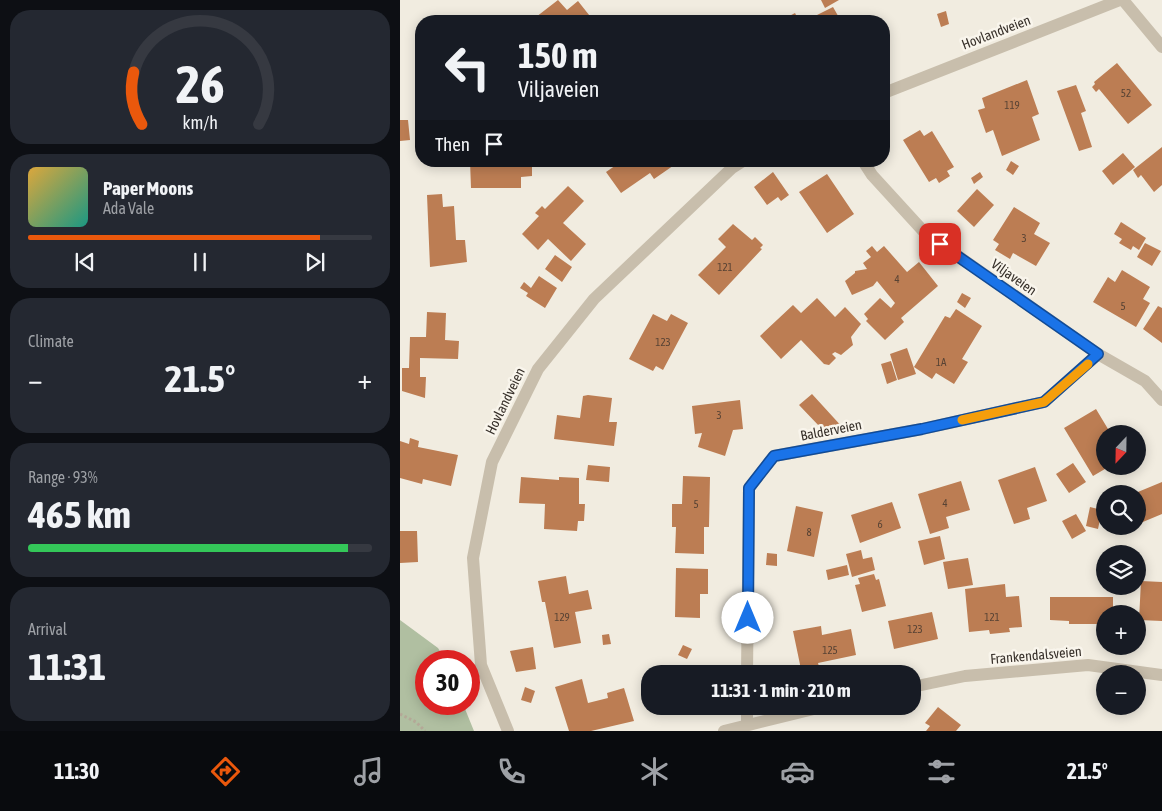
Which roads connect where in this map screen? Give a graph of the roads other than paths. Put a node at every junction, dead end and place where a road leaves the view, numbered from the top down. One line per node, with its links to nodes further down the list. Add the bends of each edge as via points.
1 (1121, 0): 2 (street); 3 (street, Hovlandveien)
2 (1162, 47)
3 (890, 91)
4 (734, 167): 14 (street, Hovlandveien, via 594,299 538,369 492,462 473,558 481,665)
5 (867, 167): 6 (street, Viljaveien, via 924,233)
6 (1098, 354): 7 (street, Viljaveien, via 1145,381); 8 (street, Balderveien, via 1044,402 922,429 774,456 749,488)
7 (1162, 400)
8 (747, 665)
9 (1162, 675): 10 (street, Frankendalsveien, via 1088,665 965,676)
10 (921, 685)
11 (747, 715): 13 (street)
12 (786, 715): 13 (street)
13 (747, 724): 15 (street)
14 (508, 731)
15 (724, 731)

